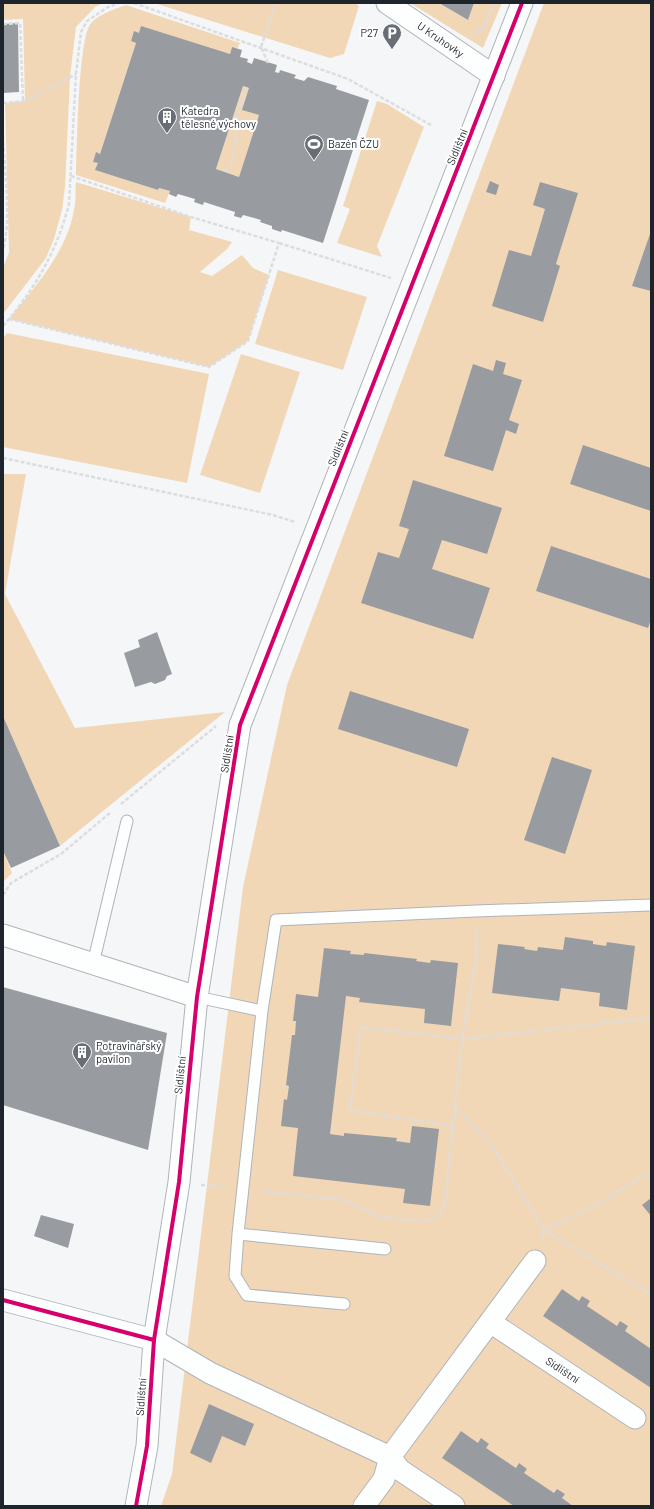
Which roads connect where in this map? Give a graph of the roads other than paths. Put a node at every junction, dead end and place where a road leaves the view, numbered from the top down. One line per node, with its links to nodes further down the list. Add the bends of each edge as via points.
1 (387, 3): 3 (street, U Kruhovky)
2 (522, 3): 3 (street, Sídlištní)
3 (494, 76): 8 (street, Sídlištní, via 240,725)
4 (127, 821): 7 (lane)
5 (651, 906): 9 (lane, via 276,920)
6 (3, 935): 7 (street)
7 (93, 964): 8 (street)
8 (197, 997): 9 (lane); 16 (street, Sídlištní, via 179,1182)
9 (262, 1011): 10 (lane)
10 (238, 1234): 11 (lane); 14 (lane, via 235,1276 247,1295)
11 (385, 1249)
12 (535, 1261): 15 (street)
13 (3, 1300): 16 (street)
14 (344, 1304)
15 (490, 1322): 17 (street, Sídlištní); 18 (street)
16 (154, 1340): 18 (street, via 210,1373); 19 (street, Sídlištní, via 147,1446)
17 (635, 1418)
18 (390, 1457): 20 (street, via 384,1478); 21 (street, via 400,1470)
19 (136, 1506)
20 (364, 1506)
21 (454, 1506)

